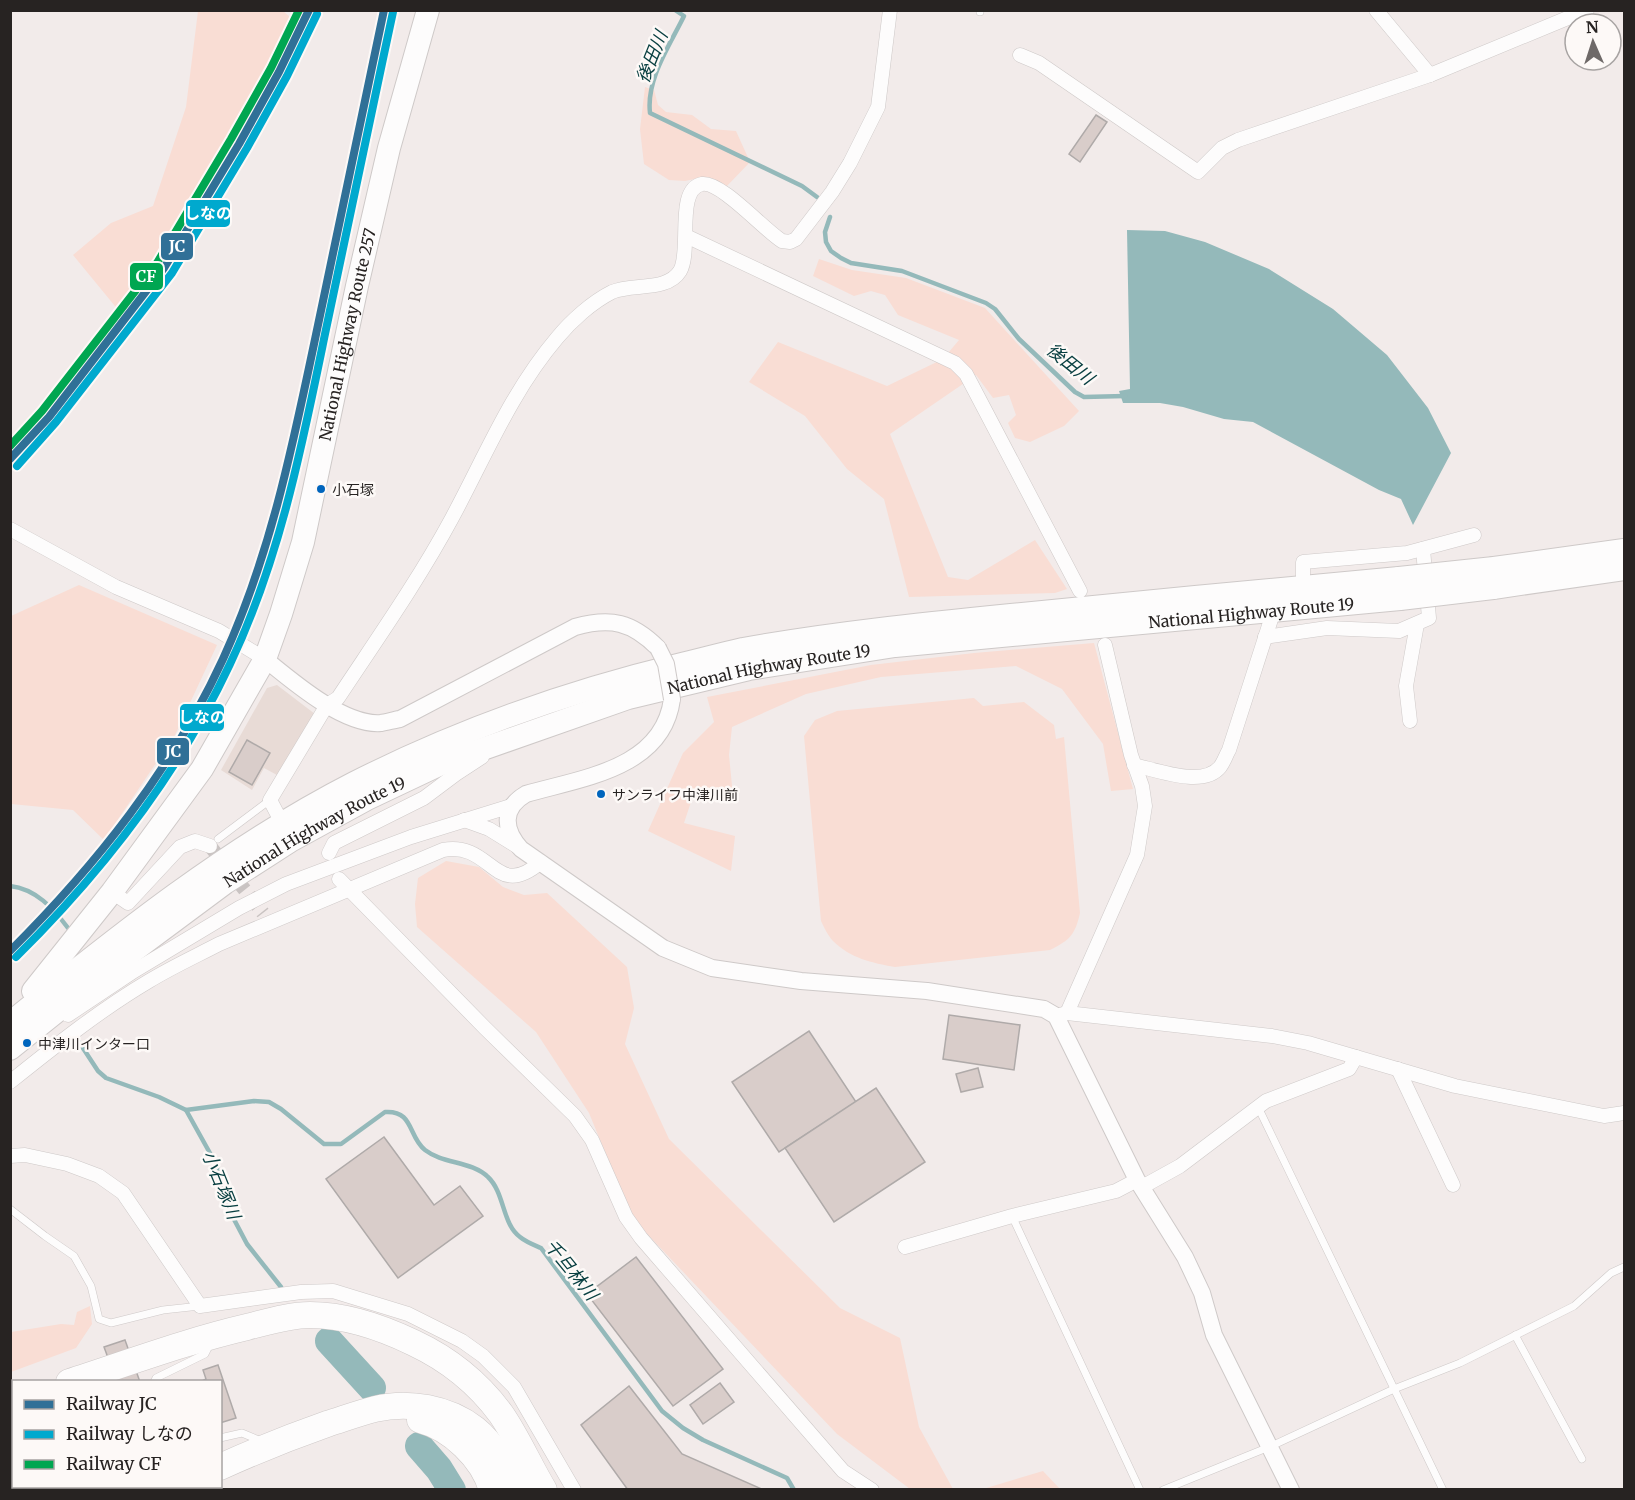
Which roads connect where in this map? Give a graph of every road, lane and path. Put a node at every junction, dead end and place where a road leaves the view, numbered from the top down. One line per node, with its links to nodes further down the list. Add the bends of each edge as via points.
1 (428, 10): 21 (highway, National Highway Route 257, via 389,148 303,542)
2 (890, 10): 7 (street, via 878,107 832,192 796,239 782,241 708,184 690,191 686,200)
3 (1376, 10): 6 (street)
4 (1587, 10): 6 (street)
5 (1020, 55): 6 (street, via 1039,63 1198,172 1222,148 1238,140)
6 (1430, 75)
7 (686, 236): 16 (street, via 955,363 966,374); 22 (street, via 684,260 672,280 612,292 557,338 520,388 422,573 338,698)
8 (10, 529): 21 (street, via 116,587 219,631)
9 (1474, 534): 10 (street)
10 (1423, 549): 14 (street, via 1303,562); 18 (street, via 1429,618)
11 (1624, 550): 13 (highway, National Highway Route 19)
12 (1624, 569): 13 (highway, National Highway Route 19)
13 (1493, 578): 15 (highway, National Highway Route 19, bridge)
14 (1303, 587): 15 (highway, National Highway Route 19); 29 (highway, National Highway Route 19, via 888,628 741,650 620,679 510,715 363,779)
15 (1400, 588): 17 (highway, National Highway Route 19)
16 (1080, 591)
17 (1274, 610): 19 (street); 24 (highway, National Highway Route 19, via 895,646 748,669 628,698)
18 (1417, 624): 19 (street, via 1399,631 1327,628); 23 (street, via 1407,686)
19 (1265, 637): 25 (street, via 1229,750 1219,768 1196,778)
20 (1105, 645): 25 (street)
21 (265, 659): 22 (street); 36 (highway, National Highway Route 257)
22 (327, 705): 26 (street); 27 (street, bridge, via 358,720 380,723 400,719 575,627 612,621 647,637 666,664 672,699 666,724 657,738 624,764 526,794)
23 (1410, 721)
24 (520, 734): 32 (street, via 424,798 334,843); 40 (highway, National Highway Route 19, via 443,763 292,840 225,883)
25 (1134, 765): 37 (street, via 1145,806 1137,855)
26 (270, 801): 29 (street); 30 (lane)
27 (511, 806): 28 (street); 31 (street, via 509,833)
28 (464, 820): 31 (street); 40 (street, via 286,884 134,971 52,1027)
29 (282, 823): 36 (highway, National Highway Route 19, via 217,865)
30 (214, 843): 36 (street, via 195,841 180,847)
31 (520, 849): 33 (street)
32 (329, 853)
33 (541, 862): 35 (street, via 525,874 509,876 471,851 453,848); 37 (street, via 663,948 712,968 801,981 927,991)
34 (339, 879): 35 (street)
35 (348, 890): 44 (street, via 267,918 149,981); 72 (street, via 575,1116 592,1140 626,1217 641,1238 843,1471)
36 (129, 904): 38 (highway); 39 (highway, National Highway Route 19)
37 (1062, 1015): 42 (street, via 1272,1036); 48 (street)
38 (10, 1016)
39 (10, 1023)
40 (35, 1030): 41 (highway, National Highway Route 19)
41 (10, 1049)
42 (1356, 1057): 43 (street); 45 (street, via 1349,1069)
43 (1398, 1069): 46 (street, via 1455,1086 1604,1116); 49 (street)
44 (10, 1082)
45 (1258, 1107): 48 (street, via 1180,1166); 59 (lane)
46 (1624, 1113)
47 (10, 1156): 54 (street, via 25,1155 67,1164 99,1176 123,1193)
48 (1140, 1184): 51 (street); 64 (street, via 1185,1257 1202,1293 1214,1335)
49 (1453, 1185)
50 (10, 1209): 54 (lane, via 74,1256 91,1286 99,1319 111,1323)
51 (1012, 1216): 52 (street); 73 (lane)
52 (905, 1247)
53 (1624, 1267): 56 (lane, via 1611,1273 1574,1306)
54 (200, 1305): 71 (street, via 301,1292 333,1292 408,1314 462,1341 514,1387)
55 (216, 1334): 57 (highway); 58 (lane, via 205,1354); 63 (highway, via 308,1315 345,1318 374,1326 435,1353 468,1378 501,1414)
56 (1515, 1335): 59 (lane, via 1460,1363); 65 (lane)
57 (75, 1380)
58 (155, 1380)
59 (1394, 1389): 64 (lane); 76 (lane)
60 (349, 1417): 62 (highway); 67 (highway, via 404,1417 434,1424 475,1458); 68 (highway, via 400,1406 449,1414 476,1430 505,1465)
61 (222, 1438): 62 (lane, via 242,1434)
62 (272, 1444): 66 (highway)
63 (518, 1445): 69 (highway); 70 (highway)
64 (1269, 1447): 74 (lane); 75 (street)
65 (1582, 1459)
66 (222, 1466)
67 (492, 1490)
68 (516, 1490)
69 (531, 1490)
70 (543, 1490)
71 (574, 1490)
72 (872, 1490)
73 (1140, 1490)
74 (1163, 1490)
75 (1291, 1490)
76 (1443, 1490)

